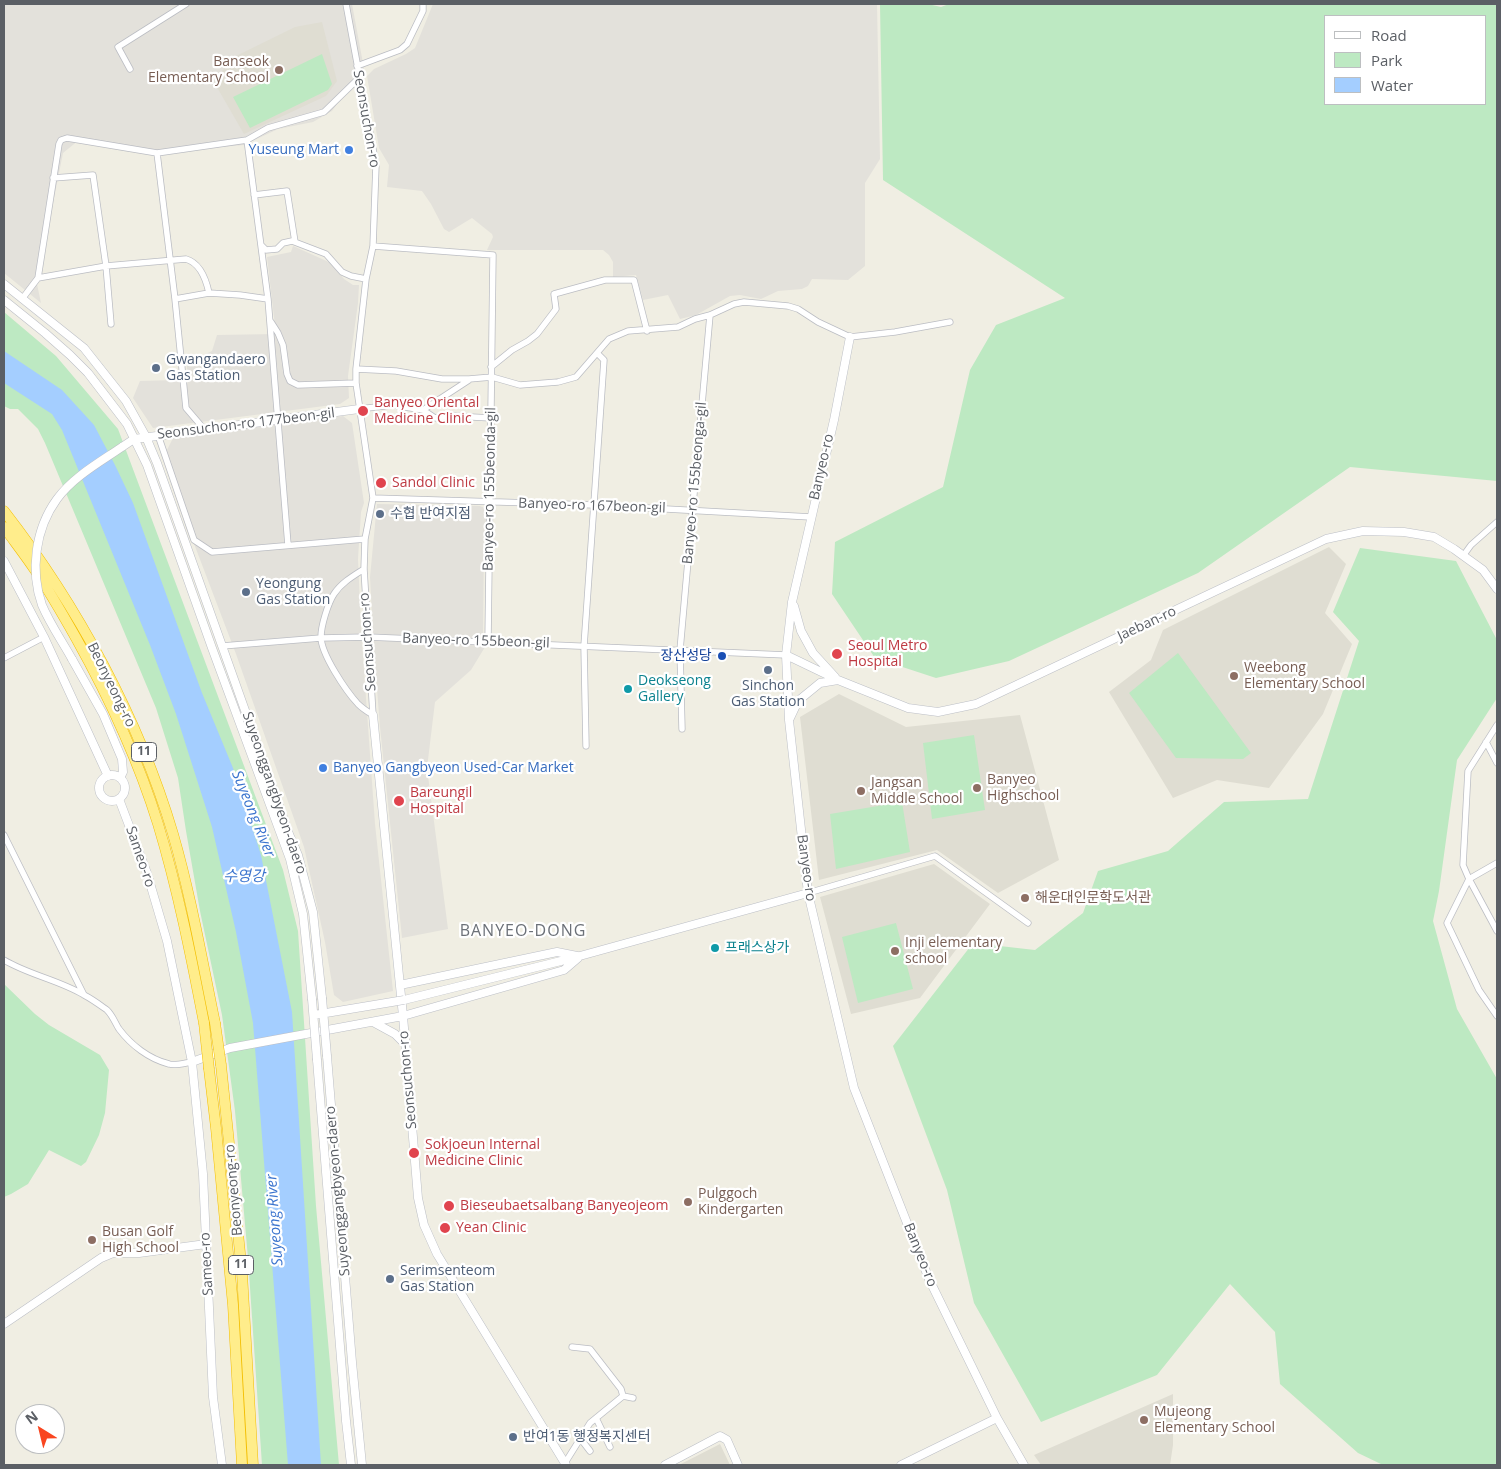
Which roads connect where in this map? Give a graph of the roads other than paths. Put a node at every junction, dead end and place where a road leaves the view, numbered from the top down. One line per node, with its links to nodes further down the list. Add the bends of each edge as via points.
1 (186, 4): 5 (street, via 118,47)
2 (346, 4): 4 (street, Seonsuchon-ro)
3 (423, 4): 4 (street, via 423,11 407,44 400,50)
4 (357, 66): 6 (street, Seonsuchon-ro)
5 (130, 69)
6 (359, 78): 7 (street, via 324,112 268,128); 13 (street, Seonsuchon-ro, via 376,165)
7 (247, 140): 8 (street); 10 (street)
8 (157, 153): 9 (street, via 67,138 59,144); 14 (street)
9 (53, 178): 15 (street, via 93,175); 16 (street)
10 (254, 195): 11 (street, via 287,191); 12 (street)
11 (295, 242): 12 (street, via 266,250); 17 (street, via 326,254 342,272)
12 (260, 245): 22 (street)
13 (373, 246): 17 (street, Seonsuchon-ro); 31 (street, Banyeo-ro 155beonda-gil, via 493,255)
14 (169, 260): 15 (street); 19 (street, via 193,261); 21 (street)
15 (106, 266): 16 (street); 27 (street)
16 (38, 278): 20 (street)
17 (366, 279): 32 (street, Seonsuchon-ro)
18 (4, 284): 20 (main road, Suyeonggangbyeon-daero)
19 (209, 293): 21 (street); 22 (street)
20 (22, 299): 42 (main road, Suyeonggangbyeon-daero, via 84,348 126,401)
21 (175, 299): 40 (street, via 186,408)
22 (268, 299): 25 (street)
23 (4, 300): 43 (main road, Suyeonggangbyeon-daero, via 88,373)
24 (710, 316): 28 (street, via 678,327); 29 (street, via 744,302 788,306); 48 (street, Banyeo-ro 155beonga-gil)
25 (269, 320): 35 (street, via 282,344 290,381 298,385); 39 (street)
26 (950, 322): 29 (street)
27 (111, 324)
28 (647, 331): 30 (street, via 628,331 609,339); 31 (street, via 634,280 605,280 554,294 556,309 537,334)
29 (850, 337): 49 (main road, Banyeo-ro)
30 (598, 353): 33 (street, via 576,376 558,382 520,385); 46 (street, via 604,360)
31 (491, 367): 33 (street, Banyeo-ro 155beonda-gil)
32 (356, 369): 34 (street); 35 (street, Seonsuchon-ro)
33 (492, 378): 34 (street); 38 (street, Banyeo-ro 155beonda-gil)
34 (469, 379): 37 (street)
35 (356, 383): 36 (street, Seonsuchon-ro)
36 (359, 409): 37 (street, via 393,405); 39 (main road, Seonsuchon-ro 177beon-gil); 44 (street, Seonsuchon-ro)
37 (423, 410): 38 (street, via 435,418)
38 (490, 418): 45 (street, Banyeo-ro 155beonda-gil)
39 (278, 420): 40 (main road, Seonsuchon-ro 177beon-gil); 53 (street)
40 (204, 429): 41 (main road, Seonsuchon-ro 177beon-gil)
41 (158, 435): 42 (main road, Seonsuchon-ro 177beon-gil); 53 (street, via 194,540 212,552)
42 (146, 437): 43 (main road, Seonsuchon-ro 177beon-gil); 63 (main road, Suyeonggangbyeon-daero)
43 (134, 438): 77 (main road, bridge, via 74,481 57,499 39,536 35,560 42,604 103,714 122,759); 90 (main road, Suyeonggangbyeon-daero, bridge, via 147,465 290,859 303,914)
44 (373, 498): 45 (street, Banyeo-ro 167beon-gil); 52 (street, Seonsuchon-ro)
45 (490, 502): 46 (street, Banyeo-ro 167beon-gil); 62 (street, Banyeo-ro 155beonda-gil)
46 (594, 505): 48 (street, Banyeo-ro 167beon-gil); 64 (street)
47 (4, 511): 94 (highway, Beonyeong-ro / 11, via 56,583 90,641 148,762 173,834 191,903)
48 (694, 511): 49 (street, Banyeo-ro 167beon-gil); 65 (street, Banyeo-ro 155beonga-gil)
49 (811, 516): 58 (main road, Banyeo-ro)
50 (1497, 522): 54 (street)
51 (4, 527): 94 (highway, Beonyeong-ro / 11, via 35,569 89,663 138,766 158,823)
52 (365, 539): 53 (street); 56 (street, Seonsuchon-ro)
53 (288, 545)
54 (1463, 556): 57 (main road, Jaeban-ro, via 1483,570); 68 (main road, Jaeban-ro, via 1434,537 1404,532 1363,531 1326,539 976,704 938,712 908,708)
55 (4, 561): 59 (main road)
56 (364, 569): 60 (street, Seonsuchon-ro); 61 (street, Seonsuchon-ro, via 334,594)
57 (1497, 589)
58 (792, 602): 66 (main road, Banyeo-ro); 68 (main road, via 801,632 813,653)
59 (44, 637): 67 (street); 76 (main road)
60 (368, 637): 61 (street, Banyeo-ro 155beon-gil); 62 (street, Banyeo-ro 155beon-gil); 69 (street, Seonsuchon-ro)
61 (321, 638): 63 (street, Banyeo-ro 155beon-gil); 69 (street, Seonsuchon-ro, via 323,651 343,686 358,704)
62 (488, 641): 64 (street, Banyeo-ro 155beon-gil)
63 (222, 646): 89 (main road, Suyeonggangbyeon-daero, bridge, via 298,855 313,912)
64 (584, 646): 65 (street, Banyeo-ro 155beon-gil); 74 (street)
65 (680, 650): 66 (street, Banyeo-ro 155beon-gil); 72 (street)
66 (786, 655): 68 (main road, Jaeban-ro); 70 (main road, Banyeo-ro)
67 (4, 658)
68 (838, 680): 70 (main road, via 820,683 798,701)
69 (373, 715): 87 (main road, Seonsuchon-ro)
70 (789, 720): 82 (main road, Banyeo-ro)
71 (1497, 725): 73 (street)
72 (682, 729)
73 (1486, 742): 75 (street); 81 (street, via 1468,771 1463,865)
74 (586, 746)
75 (1497, 763)
76 (108, 776): 77 (main road); 78 (main road, via 100,784 100,793 106,799)
77 (120, 778): 78 (main road, via 125,788)
78 (119, 799): 96 (main road, Sameo-ro, via 147,873 167,941)
79 (4, 835): 88 (street)
80 (1497, 863): 81 (street)
81 (1469, 879): 84 (street); 92 (street, via 1447,923 1479,990)
82 (808, 893): 83 (street, via 935,856); 85 (main road); 103 (main road, Banyeo-ro, via 854,1088 929,1279)
83 (1028, 923)
84 (1497, 931)
85 (580, 956): 87 (main road, via 557,952); 89 (main road, bridge, via 404,1000); 91 (main road, via 564,970)
86 (4, 960): 88 (street)
87 (400, 985): 91 (main road, Seonsuchon-ro)
88 (84, 995): 96 (street, via 107,1011 138,1049 170,1065)
89 (324, 1013): 90 (main road, bridge); 112 (main road, Suyeonggangbyeon-daero, bridge)
90 (314, 1015): 111 (main road, Suyeonggangbyeon-daero, bridge)
91 (403, 1016): 93 (main road); 95 (main road, Seonsuchon-ro)
92 (1497, 1016)
93 (373, 1022): 95 (main road, via 395,1034); 96 (main road, via 230,1048)
94 (209, 1023): 109 (highway, Beonyeong-ro / 11, bridge, via 209,1068 233,1305); 110 (highway, Beonyeong-ro / 11, bridge, via 220,1065 242,1273)
95 (405, 1044): 107 (main road, Seonsuchon-ro, via 418,1198 424,1225 436,1254)
96 (192, 1062): 97 (main road, Sameo-ro)
97 (206, 1244): 98 (main road, via 114,1253 101,1258); 108 (main road, Sameo-ro, via 213,1397)
98 (4, 1324)
99 (572, 1347): 100 (street, via 590,1349)
100 (623, 1396): 101 (street); 102 (street)
101 (633, 1398)
102 (596, 1418): 104 (street); 105 (street)
103 (997, 1418): 115 (main road); 116 (main road, Banyeo-ro)
104 (580, 1438): 106 (street); 107 (street)
105 (610, 1447)
106 (590, 1451)
107 (566, 1464)
108 (222, 1465)
109 (242, 1465)
110 (253, 1465)
111 (351, 1465)
112 (362, 1465)
113 (665, 1465): 114 (main road, via 720,1436 727,1440)
114 (738, 1465)
115 (901, 1465)
116 (1024, 1465)

